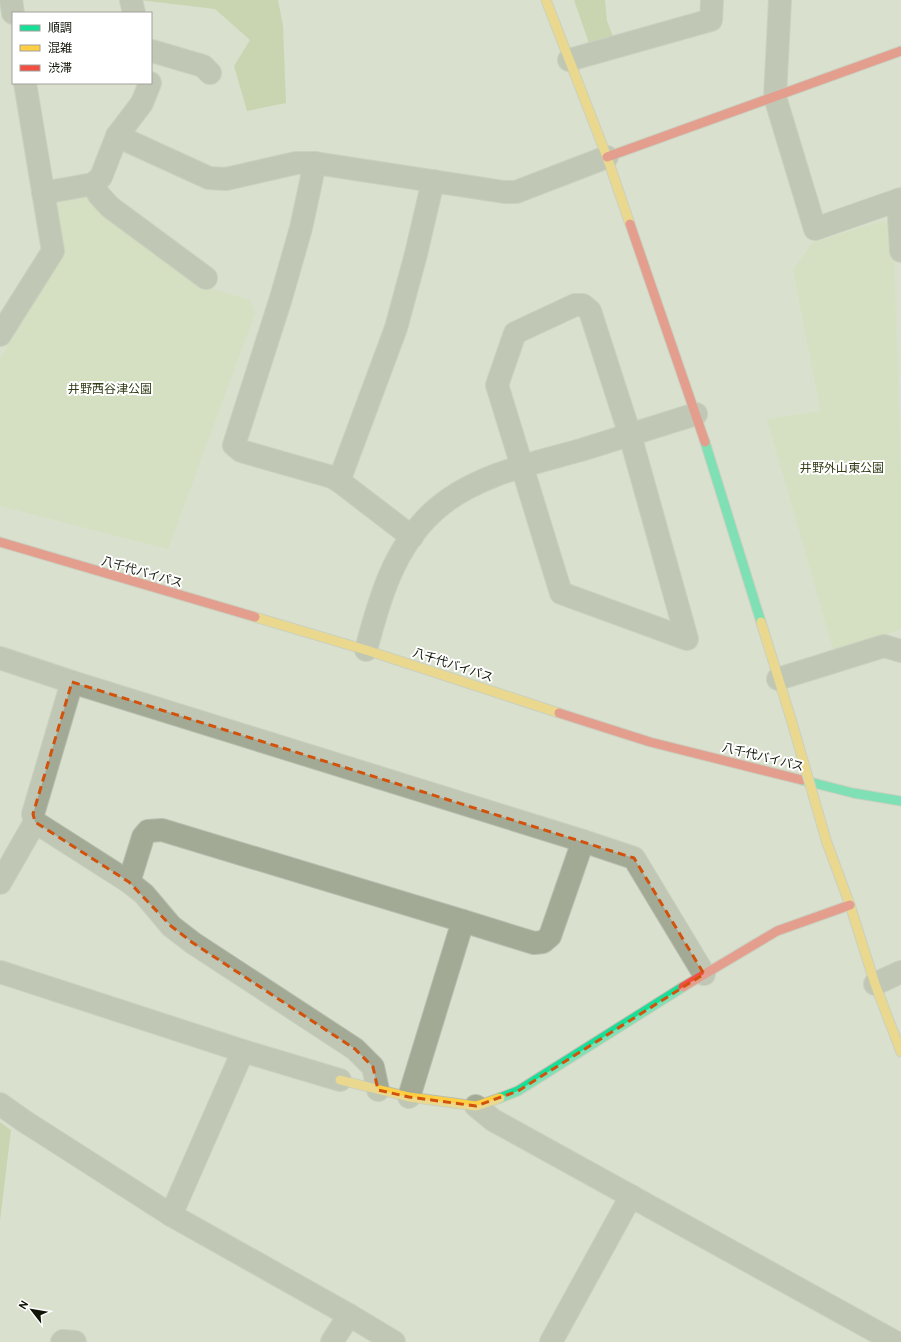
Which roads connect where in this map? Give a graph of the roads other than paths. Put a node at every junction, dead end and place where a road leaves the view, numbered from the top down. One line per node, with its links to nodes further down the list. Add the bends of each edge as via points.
1 (11, 0): 6 (street)
2 (131, 0): 7 (street)
3 (546, 0): 11 (main road)
4 (712, 0): 11 (street, via 711,20)
5 (780, 0): 16 (street)
6 (13, 12)
7 (134, 12)
8 (152, 50): 12 (street, via 203,66)
9 (901, 51): 16 (main road)
10 (152, 53): 13 (street, via 156,64)
11 (568, 60): 18 (main road)
12 (210, 73)
13 (152, 78)
14 (25, 84): 22 (street)
15 (150, 84): 17 (street, via 142,103)
16 (775, 97): 18 (main road); 23 (street, via 815,229)
17 (117, 136): 19 (street, via 209,178 226,179 296,163); 21 (street, via 101,177)
18 (607, 157): 20 (street, via 516,192); 27 (main road)
19 (316, 163): 20 (street); 30 (street, via 280,298 234,445 241,451)
20 (433, 181): 30 (street, via 396,328)
21 (93, 184): 22 (street); 25 (street, via 110,207)
22 (43, 193): 26 (street, via 53,251)
23 (900, 200): 24 (street)
24 (901, 251)
25 (206, 278)
26 (0, 335)
27 (696, 414): 28 (street); 36 (main road)
28 (630, 435): 29 (street); 29 (street, via 590,311 583,306 574,305 515,333 497,385); 29 (street, via 687,639 561,593)
29 (522, 467): 31 (street, via 481,481 455,495 434,511)
30 (340, 481): 31 (street)
31 (412, 537): 33 (street, via 394,564)
32 (0, 542): 33 (main road, 八千代バイパス)
33 (366, 650): 38 (main road, 八千代バイパス, via 650,742 853,793)
34 (901, 651): 36 (street, via 884,646)
35 (0, 658): 37 (street)
36 (778, 679): 43 (main road, bridge, via 827,843)
37 (72, 682): 39 (street, via 33,814); 40 (street)
38 (901, 801)
39 (35, 822): 41 (street); 42 (street)
40 (583, 841): 44 (street, via 550,936 543,942 534,943); 47 (street, via 634,858)
41 (129, 882): 44 (street, via 143,837 148,831 162,830); 52 (street, via 144,894 171,926 355,1049 373,1067)
42 (0, 883)
43 (850, 904): 47 (main road, via 777,932); 48 (main road)
44 (463, 921): 53 (street)
45 (0, 972): 49 (street)
46 (901, 972): 48 (street)
47 (704, 974): 55 (main road, via 518,1090)
48 (875, 984): 50 (main road)
49 (243, 1051): 51 (street); 57 (street)
50 (901, 1052)
51 (340, 1080): 52 (main road)
52 (378, 1090): 53 (main road)
53 (409, 1098): 55 (main road)
54 (0, 1104): 57 (street)
55 (476, 1106): 56 (street, via 493,1120)
56 (631, 1196): 63 (street); 64 (street)
57 (171, 1216): 58 (street)
58 (349, 1315): 61 (street); 62 (street)
59 (62, 1342): 60 (street)
60 (75, 1342)
61 (332, 1342)
62 (394, 1342)
63 (551, 1342)
64 (895, 1342)

